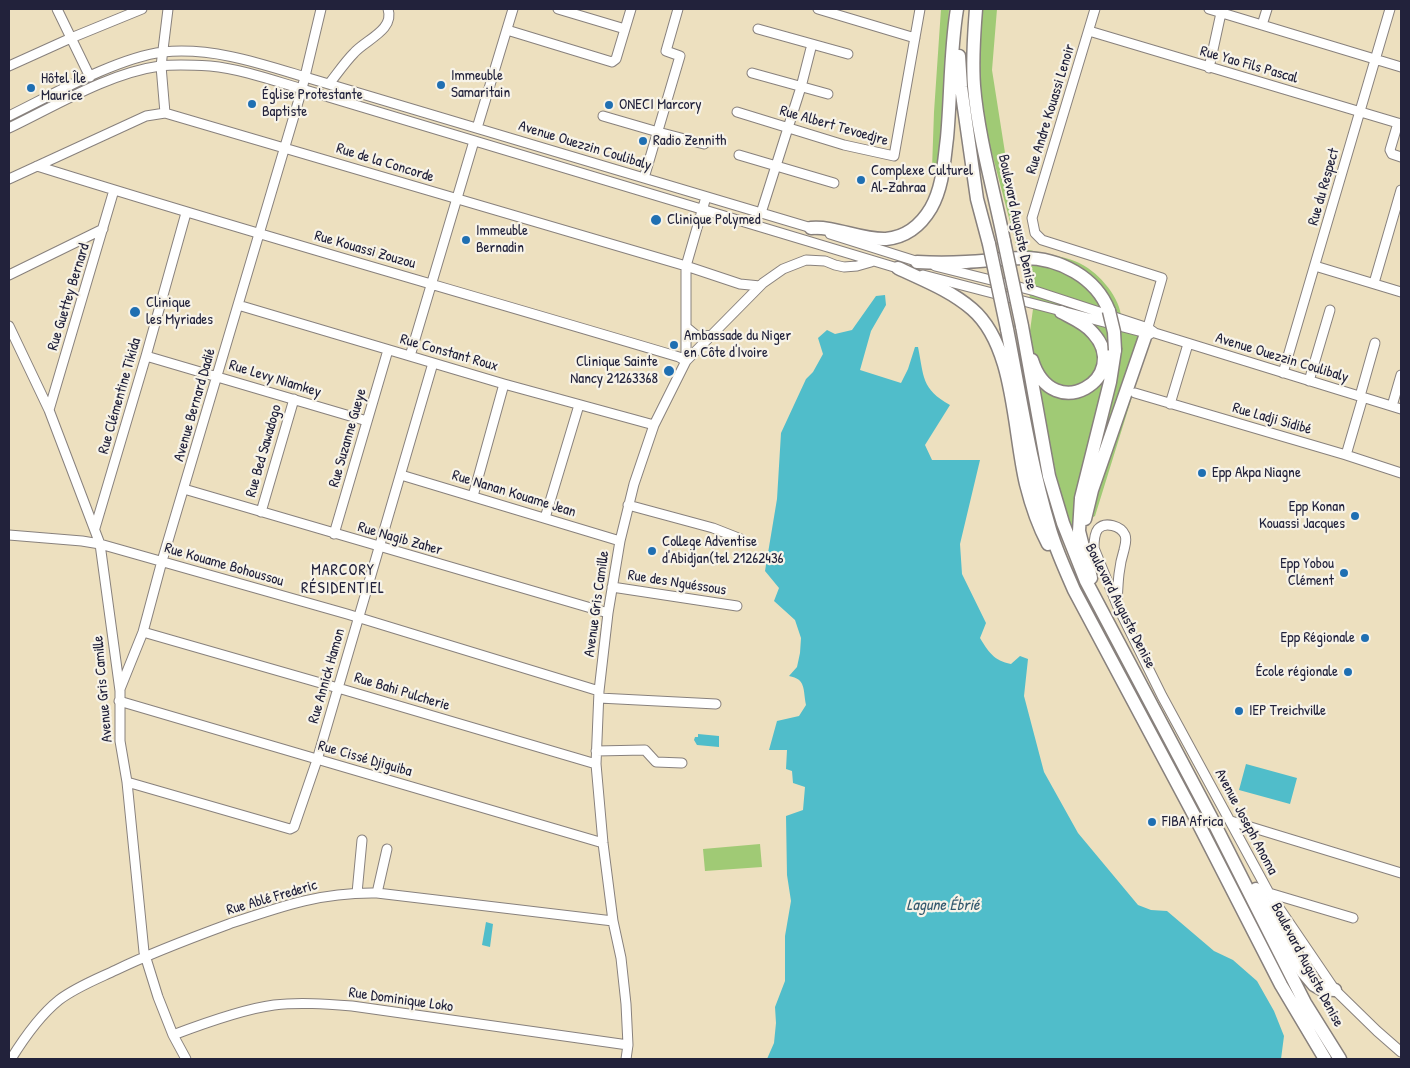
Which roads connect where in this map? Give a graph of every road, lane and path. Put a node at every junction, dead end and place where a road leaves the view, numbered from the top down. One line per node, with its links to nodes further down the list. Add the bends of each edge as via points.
1 (57, 9): 26 (street)
2 (116, 9): 20 (street)
3 (142, 9): 20 (street)
4 (168, 9): 29 (street)
5 (320, 9): 37 (street, Avenue Bernard Dadié)
6 (388, 9): 39 (street, via 390,14 382,30 353,53)
7 (513, 9): 24 (street)
8 (558, 9): 22 (street)
9 (630, 9): 22 (street)
10 (678, 9): 52 (street, via 666,51 680,56)
11 (818, 9): 27 (street)
12 (920, 9): 27 (street, Rue Albert Tevoedjre)
13 (957, 9): 70 (highway, via 944,167 939,190 925,218 906,234 886,239 861,237 823,227); 132 (highway, Boulevard Auguste Denise, bridge, via 961,87 977,199 1046,518)
14 (976, 9): 89 (highway, Boulevard Auguste Denise, bridge, via 974,86)
15 (1096, 9): 25 (street, Rue Andre Kouassi Lenoir)
16 (1208, 9): 19 (street)
17 (1267, 9): 21 (street)
18 (1390, 9): 31 (street, Rue du Respect)
19 (1221, 13): 21 (street); 35 (street)
20 (120, 18): 26 (street)
21 (1262, 25): 31 (street)
22 (625, 29): 24 (street, via 616,59 612,62)
23 (758, 29): 28 (street)
24 (507, 30): 50 (street)
25 (1089, 31): 35 (street, Rue Yao Fils Pascal); 91 (street, Rue Andre Kouassi Lenoir, via 1032,218 1035,233 1042,240 1162,278)
26 (71, 38): 32 (street); 38 (street)
27 (915, 38): 51 (street, Rue Albert Tevoedjre, via 894,156)
28 (812, 44): 30 (street); 40 (street)
29 (163, 52): 33 (street); 37 (street, Avenue Ouezzin Coulibaly, via 236,56); 38 (street, Avenue Ouezzin Coulibaly)
30 (848, 54)
31 (1375, 59): 34 (street); 44 (street, Rue du Respect)
32 (9, 66)
33 (161, 66): 41 (street, Avenue Ouezzin Coulibaly, via 210,66); 45 (street); 49 (street, Avenue Ouezzin Coulibaly, via 103,83)
34 (1401, 67)
35 (1209, 68): 44 (street, Rue Yao Fils Pascal)
36 (752, 73): 40 (street)
37 (305, 76): 39 (street, Avenue Ouezzin Coulibaly); 41 (street, Avenue Bernard Dadié)
38 (90, 77): 46 (street, Avenue Ouezzin Coulibaly)
39 (329, 84): 50 (street, Avenue Ouezzin Coulibaly)
40 (801, 87): 42 (street); 51 (street)
41 (302, 88): 53 (street, Avenue Ouezzin Coulibaly); 55 (street, Avenue Bernard Dadié)
42 (828, 94)
43 (738, 112): 51 (street, Rue Albert Tevoedjre)
44 (1360, 112): 48 (street, Rue Yao Fils Pascal); 76 (street, Rue du Respect)
45 (165, 113): 55 (street, Rue de la Concorde); 58 (street, Rue de la Concorde, via 146,116)
46 (9, 116)
47 (602, 116): 52 (street)
48 (1400, 123): 57 (street, via 1390,150)
49 (9, 128)
50 (477, 128): 60 (street, Avenue Ouezzin Coulibaly)
51 (788, 128): 59 (street)
52 (658, 132): 54 (street); 60 (street)
53 (474, 141): 66 (street); 67 (street, Avenue Ouezzin Coulibaly)
54 (704, 144)
55 (285, 147): 66 (street, Rue de la Concorde); 72 (street, Avenue Bernard Dadié)
56 (739, 155): 59 (street)
57 (1401, 157)
58 (37, 166): 61 (street, Rue de la Concorde); 63 (street, Rue Kouassi Zouzou)
59 (775, 166): 62 (street); 69 (street)
60 (644, 178): 65 (street, Avenue Ouezzin Coulibaly)
61 (9, 179)
62 (834, 183)
63 (114, 190): 68 (street, Rue Kouassi Zouzou); 71 (street, Rue Guettey Bernard)
64 (1401, 190): 79 (street)
65 (706, 197): 67 (street); 69 (street, Avenue Ouezzin Coulibaly)
66 (457, 199): 75 (street, Rue de la Concorde); 80 (street)
67 (703, 210): 73 (street, Avenue Ouezzin Coulibaly); 75 (street)
68 (186, 213): 72 (street, Rue Kouassi Zouzou); 96 (street, Rue Clémentine Tikida)
69 (761, 213): 70 (street, Avenue Ouezzin Coulibaly)
70 (811, 228): 74 (street, Avenue Ouezzin Coulibaly)
71 (103, 229): 78 (street); 111 (street, Rue Guettey Bernard)
72 (259, 233): 80 (street, Rue Kouassi Zouzou); 85 (street, Avenue Bernard Dadié)
73 (872, 261): 77 (street, Avenue Ouezzin Coulibaly); 82 (street, Avenue Gris Camille, via 844,267 806,260 783,269)
74 (916, 262): 91 (street, Avenue Ouezzin Coulibaly, via 1035,292); 129 (highway, bridge, via 1042,259 1071,269 1086,279 1105,301 1114,332 1115,350 1081,498 1079,531)
75 (686, 266): 81 (street, Rue de la Concorde); 90 (street)
76 (1315, 266): 79 (street); 100 (street, Rue du Respect)
77 (898, 268): 87 (street, Avenue Ouezzin Coulibaly); 132 (highway, via 958,298 987,324 1004,362 1026,483 1035,511 1044,537)
78 (9, 275)
79 (1374, 283): 83 (street)
80 (432, 284): 97 (street); 98 (street, Rue Kouassi Zouzou)
81 (740, 284): 82 (street, Rue de la Concorde); 84 (street)
82 (760, 286): 84 (street, Avenue Gris Camille)
83 (1401, 292)
84 (743, 304): 92 (street, Avenue Gris Camille)
85 (238, 305): 95 (street, Rue Constant Roux); 102 (street, Avenue Bernard Dadié)
86 (1330, 310): 103 (street)
87 (1061, 312): 89 (highway, via 1094,334 1103,352 1101,374 1077,393 1066,394 1047,384 1034,365); 91 (street, Avenue Ouezzin Coulibaly)
88 (9, 326): 111 (street, Avenue Gris Camille)
89 (1022, 326): 133 (highway, Boulevard Auguste Denise, via 1049,476 1066,532)
90 (686, 327): 92 (street, via 698,337); 98 (street)
91 (1150, 332): 94 (street, Avenue Ouezzin Coulibaly); 129 (highway, via 1092,490 1085,519)
92 (712, 334): 98 (street, Avenue Gris Camille)
93 (1375, 343): 106 (street)
94 (1188, 344): 100 (street, Avenue Ouezzin Coulibaly); 108 (street)
95 (388, 350): 97 (street, Rue Constant Roux); 112 (street, Rue Suzanne Gueye)
96 (146, 356): 102 (street, Rue Levy Niamkey); 122 (street, Rue Clémentine Tikida)
97 (410, 356): 99 (street, Rue Constant Roux)
98 (686, 361): 113 (street, Avenue Gris Camille)
99 (434, 363): 104 (street, Rue Constant Roux); 116 (street, Rue Annick Hamon)
100 (1283, 373): 103 (street, Avenue Ouezzin Coulibaly)
101 (1401, 375): 110 (street)
102 (217, 376): 107 (street, Rue Levy Niamkey); 117 (street, Avenue Bernard Dadié)
103 (1309, 381): 106 (street, Avenue Ouezzin Coulibaly)
104 (504, 384): 109 (street, Rue Constant Roux); 118 (street)
105 (1135, 393): 108 (street, Rue Ladji Sidibé)
106 (1361, 397): 110 (street, Avenue Ouezzin Coulibaly); 114 (street)
107 (294, 399): 112 (street, Rue Levy Niamkey); 120 (street, Rue Bed Sawadogo)
108 (1170, 404): 114 (street, Rue Ladji Sidibé)
109 (579, 405): 113 (street, Rue Constant Roux); 121 (street)
110 (1397, 407)
111 (49, 410): 122 (street, Avenue Gris Camille)
112 (367, 421): 123 (street, Rue Suzanne Gueye)
113 (654, 425): 119 (street, Avenue Gris Camille)
114 (1346, 455): 115 (street, Rue Ladji Sidibé)
115 (1401, 473)
116 (401, 475): 118 (street, Rue Nanan Kouame Jean); 128 (street, Rue Annick Hamon)
117 (184, 489): 120 (street, Rue Nagib Zaher); 130 (street, Avenue Bernard Dadié)
118 (473, 496): 121 (street, Rue Nanan Kouame Jean)
119 (628, 505): 125 (street); 126 (street, Avenue Gris Camille)
120 (261, 512): 123 (street, Rue Nagib Zaher)
121 (546, 518): 126 (street, Rue Nanan Kouame Jean)
122 (95, 528): 127 (street, Avenue Gris Camille)
123 (334, 534): 128 (street, Rue Nagib Zaher)
124 (9, 535): 127 (street, Rue Kouame Bohoussou)
125 (742, 539)
126 (620, 541): 131 (street, Avenue Gris Camille)
127 (100, 544): 130 (street, Rue Kouame Bohoussou); 140 (street, Avenue Gris Camille)
128 (379, 547): 136 (street, Rue Nagib Zaher); 137 (street, Rue Annick Hamon)
129 (1086, 556): 133 (highway)
130 (162, 561): 137 (street, Rue Kouame Bohoussou); 138 (street, Avenue Bernard Dadié)
131 (612, 587): 134 (street, Rue des Nguéssous); 136 (street, Avenue Gris Camille)
132 (1074, 590): 168 (highway, Boulevard Auguste Denise, via 1195,816 1281,986)
133 (1096, 600): 149 (highway, Boulevard Auguste Denise)
134 (737, 606)
135 (1117, 606): 135 (street, Avenue Joseph Anoma, via 1118,571 1126,539 1120,529 1104,525 1094,538 1094,548); 150 (street, Avenue Joseph Anoma)
136 (608, 614): 141 (street, Avenue Gris Camille)
137 (358, 618): 139 (street, Rue Annick Hamon); 141 (street, Rue Kouame Bohoussou)
138 (143, 632): 139 (street, Rue Bahi Pulcherie); 140 (street, Avenue Bernard Dadié)
139 (338, 688): 145 (street, Rue Annick Hamon); 146 (street, Rue Bahi Pulcherie)
140 (120, 691): 142 (street, Avenue Gris Camille)
141 (599, 695): 143 (street, Rue Kouame Bohoussou); 144 (street, Avenue Gris Camille)
142 (119, 701): 145 (street, Rue Cissé Djiguiba); 148 (street, Avenue Gris Camille, via 120,741)
143 (716, 704)
144 (596, 751): 146 (street, Avenue Gris Camille); 147 (street, via 645,750 656,762)
145 (317, 760): 148 (street, Rue Annick Hamon, via 294,828 290,830); 152 (street, Rue Cissé Djiguiba)
146 (596, 764): 152 (street, Avenue Gris Camille)
147 (682, 764)
148 (127, 782): 160 (street, Avenue Gris Camille)
149 (1211, 817): 161 (highway, via 1230,842 1303,972 1321,989); 169 (highway, Boulevard Auguste Denise, via 1305,1002)
150 (1231, 821): 154 (street); 157 (street, Avenue Joseph Anoma)
151 (362, 840): 155 (street)
152 (603, 843): 159 (street, Avenue Gris Camille)
153 (387, 849): 156 (street)
154 (1401, 873)
155 (357, 893): 156 (street, Rue Ablé Frederic); 160 (street, Rue Ablé Frederic, via 312,898 282,906)
156 (377, 893): 159 (street, Rue Ablé Frederic)
157 (1269, 893): 158 (street); 161 (street, Avenue Joseph Anoma)
158 (1353, 918)
159 (613, 921): 163 (street, Avenue Gris Camille, via 621,958)
160 (145, 956): 162 (street, Avenue Gris Camille); 165 (street, Rue Ablé Frederic, via 77,988 58,1001)
161 (1335, 990): 164 (street, Avenue Joseph Anoma)
162 (173, 1035): 163 (street, Rue Dominique Loko, via 273,1005 326,1004); 166 (street, Avenue Gris Camille)
163 (628, 1045): 167 (street, Avenue Gris Camille)
164 (1401, 1052)
165 (12, 1059)
166 (186, 1059)
167 (626, 1059)
168 (1325, 1059)
169 (1340, 1059)

